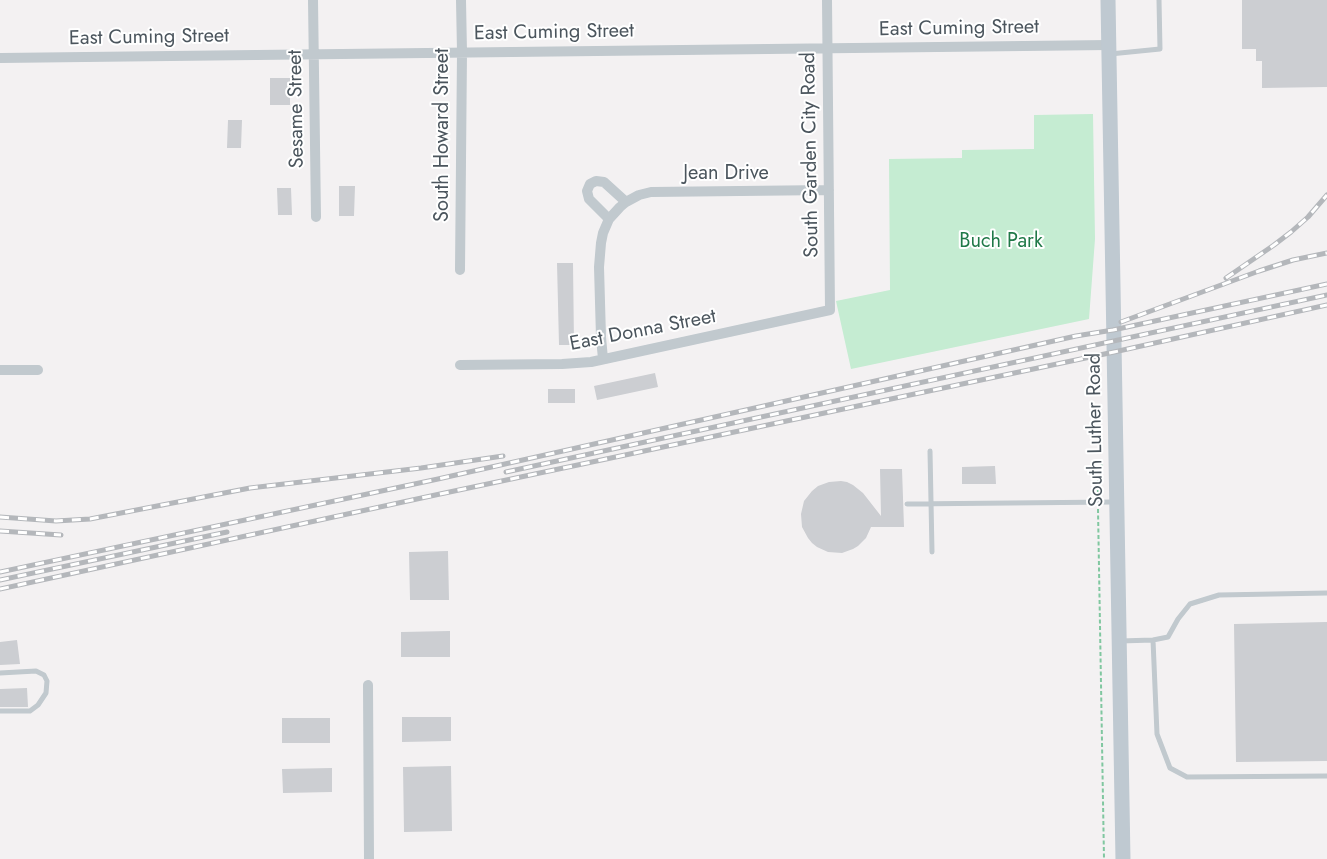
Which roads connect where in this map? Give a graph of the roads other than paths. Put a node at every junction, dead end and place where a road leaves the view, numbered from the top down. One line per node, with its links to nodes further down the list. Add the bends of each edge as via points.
1 (313, 0): 9 (street, Sesame Street)
2 (461, 0): 8 (street, South Howard Street)
3 (827, 0): 6 (street, South Garden City Road)
4 (1108, 0): 7 (street, South Luther Road)
5 (1159, 0): 7 (lane, via 1160,49)
6 (827, 48): 7 (street, East Cuming Street); 8 (street, East Cuming Street); 11 (street, South Garden City Road)
7 (1109, 49): 22 (street, South Luther Road)
8 (462, 52): 9 (street, East Cuming Street); 15 (street, South Howard Street)
9 (314, 54): 10 (street, East Cuming Street); 13 (street, Sesame Street)
10 (0, 58)
11 (829, 190): 12 (street, Jean Drive, via 651,192); 16 (street, South Garden City Road)
12 (626, 202): 14 (street, Jean Drive); 14 (street, via 604,182 590,184 587,191 589,199)
13 (316, 217)
14 (610, 219): 17 (street, Jean Drive, via 603,233 600,253)
15 (460, 270)
16 (830, 310): 17 (street, East Donna Street)
17 (603, 359): 18 (street, East Donna Street, via 562,364)
18 (460, 365)
19 (0, 370): 20 (street)
20 (38, 370)
21 (930, 452): 24 (lane)
22 (1117, 502): 24 (lane); 28 (street, South Luther Road)
23 (908, 504): 24 (lane)
24 (931, 504): 25 (lane)
25 (932, 552)
26 (1327, 593): 27 (lane, via 1219,595 1190,604 1168,637)
27 (1153, 640): 28 (lane); 32 (lane, via 1157,734 1170,768 1186,777)
28 (1119, 641): 34 (street, South Luther Road)
29 (0, 674): 31 (lane, via 36,671 47,681 46,693 38,705 30,710)
30 (368, 685): 33 (street)
31 (0, 711)
32 (1327, 776)
33 (369, 859)
34 (1123, 859)

